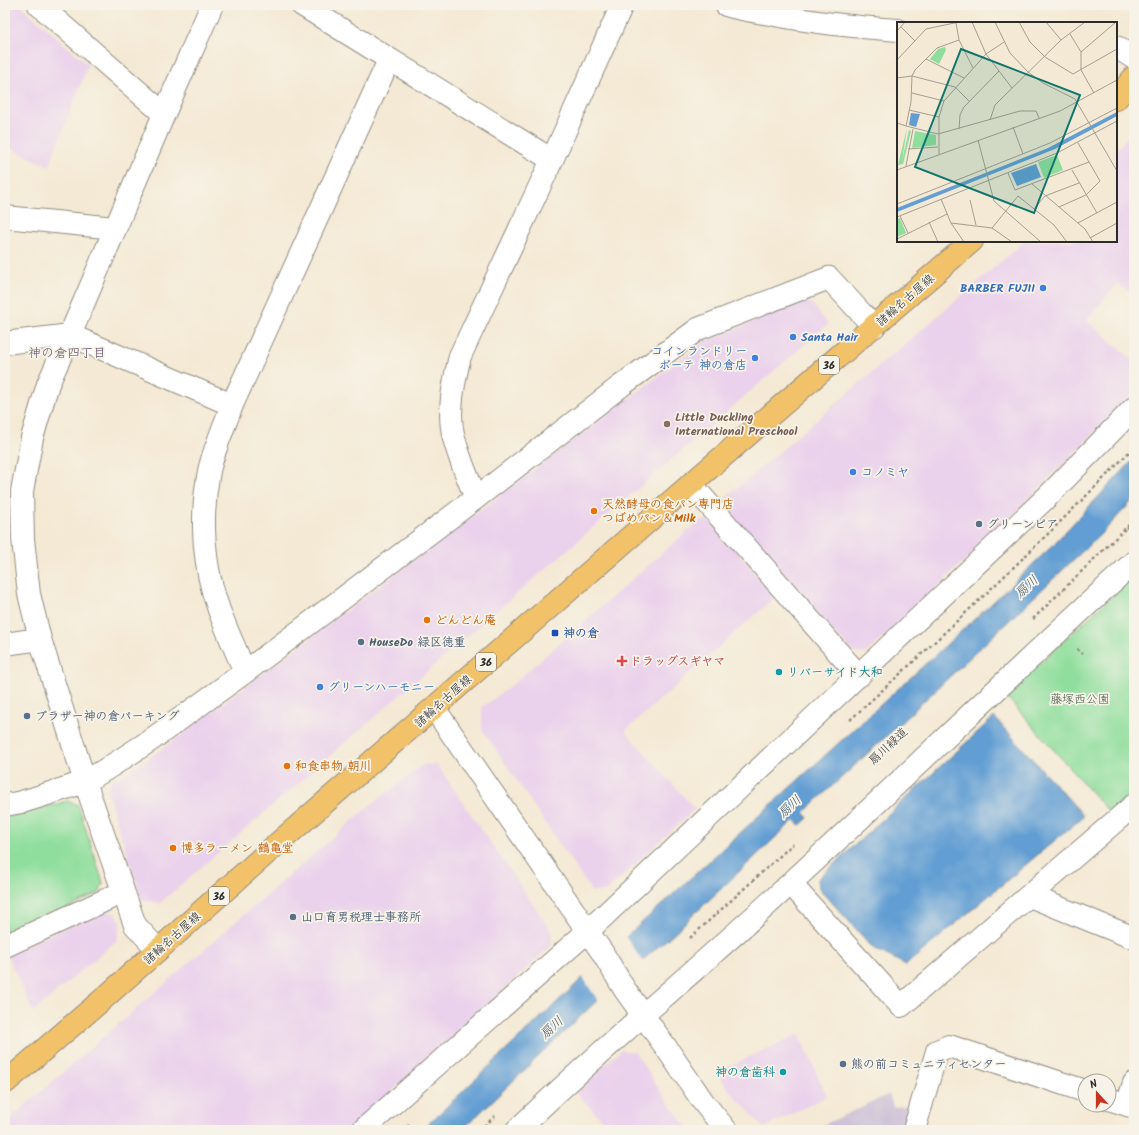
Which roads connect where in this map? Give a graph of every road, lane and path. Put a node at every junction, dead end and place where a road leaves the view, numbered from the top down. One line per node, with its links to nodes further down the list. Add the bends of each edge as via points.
1 (39, 5): 12 (street)
2 (212, 5): 12 (street)
3 (302, 5): 9 (street)
4 (622, 5): 13 (street)
5 (726, 5): 6 (street, via 796,19)
6 (897, 30)
7 (1117, 48): 8 (street)
8 (1134, 58)
9 (389, 60): 13 (street); 20 (street)
10 (1134, 78): 11 (main road)
11 (1117, 98)
12 (164, 114): 15 (street)
13 (552, 160): 24 (street, via 460,356 453,384 451,409 454,437)
14 (5, 217): 15 (street)
15 (116, 228): 18 (street)
16 (971, 242): 17 (main road, 諸輪名古屋線 / 36)
17 (874, 327): 22 (main road, 諸輪名古屋線 / 36); 24 (street, via 829,278 698,329)
18 (70, 335): 19 (street); 20 (street); 23 (street, via 48,384)
19 (5, 343)
20 (232, 405): 32 (street, via 209,471 204,511 205,554 218,609)
21 (1134, 408): 33 (street, via 1047,497)
22 (690, 484): 33 (street); 34 (main road, 諸輪名古屋線 / 36)
23 (14, 492): 30 (street, via 23,539 29,594)
24 (476, 498): 32 (street)
25 (1134, 520): 26 (path)
26 (1127, 527): 27 (path); 29 (path)
27 (1134, 534)
28 (1134, 562): 39 (street)
29 (1030, 622)
30 (40, 639): 31 (street); 35 (street)
31 (5, 644)
32 (245, 672): 35 (street, via 148,742)
33 (859, 676): 42 (street)
34 (434, 708): 42 (street); 46 (main road, 諸輪名古屋線 / 36)
35 (85, 782): 36 (street); 40 (street)
36 (5, 805)
37 (1134, 805): 41 (street)
38 (796, 842): 44 (path)
39 (791, 884): 41 (street, via 901,1006); 47 (street)
40 (123, 892): 45 (street); 46 (street, via 135,925)
41 (1030, 896): 43 (street)
42 (588, 932): 47 (street); 52 (street)
43 (1134, 938)
44 (685, 943)
45 (5, 946)
46 (158, 950): 49 (main road, 諸輪名古屋線 / 36)
47 (643, 1015): 53 (street); 54 (street, via 704,1103)
48 (1134, 1083): 51 (street)
49 (5, 1084)
50 (1077, 1088): 55 (street, via 949,1046 938,1051)
51 (1123, 1104)
52 (363, 1130)
53 (517, 1130)
54 (726, 1130)
55 (914, 1130)

